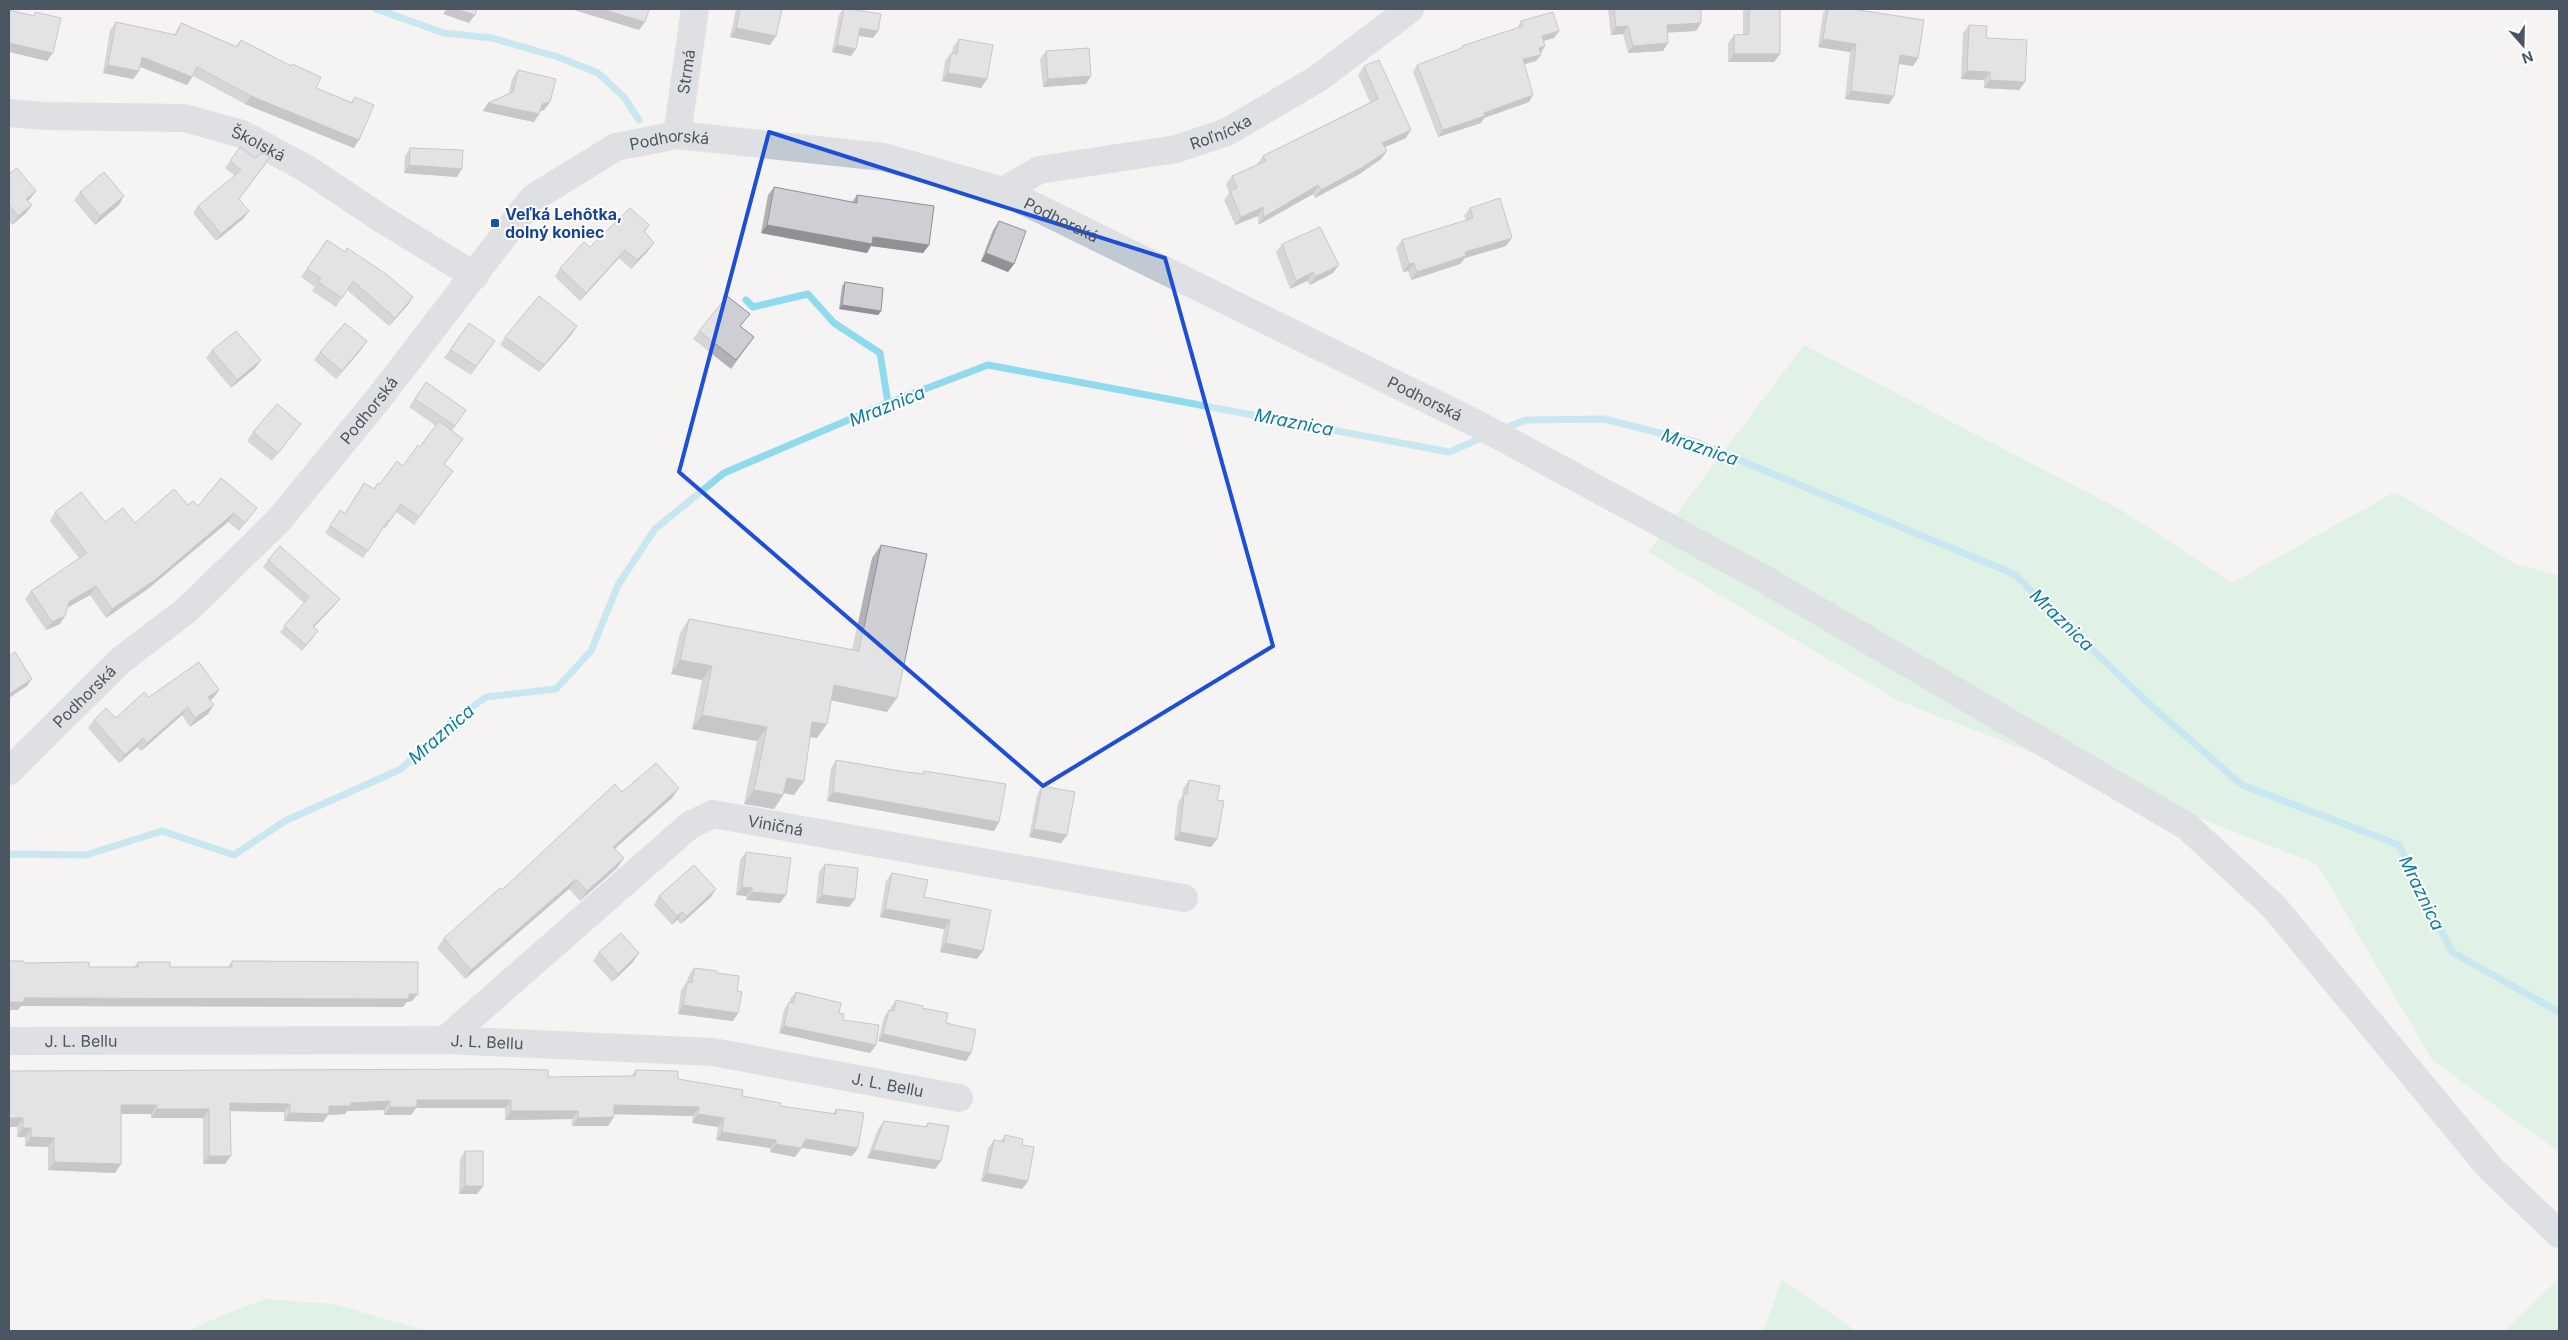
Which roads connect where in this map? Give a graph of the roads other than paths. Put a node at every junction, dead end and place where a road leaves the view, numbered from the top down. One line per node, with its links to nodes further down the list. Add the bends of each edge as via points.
1 (696, 9): 4 (street, Strmá)
2 (1410, 9): 5 (street, Roľnícka, via 1317,79 1228,132 1176,149 1039,170)
3 (9, 113): 6 (street, Školská, via 184,118 242,134 307,168)
4 (677, 135): 5 (street, Podhorská, via 883,157); 6 (street, Podhorská, via 616,147 534,198)
5 (1003, 191): 12 (street, Podhorská, via 1507,440 1764,579 2188,827 2274,907 2490,1168)
6 (474, 276): 7 (street, Podhorská, via 380,398 279,520 188,609 122,660)
7 (9, 772)
8 (1184, 898): 9 (street, Viničná, via 713,814 690,825)
9 (445, 1040): 10 (street, J. L. Bellu); 11 (street, J. L. Bellu, via 713,1052)
10 (9, 1041)
11 (959, 1098)
12 (2559, 1234)

